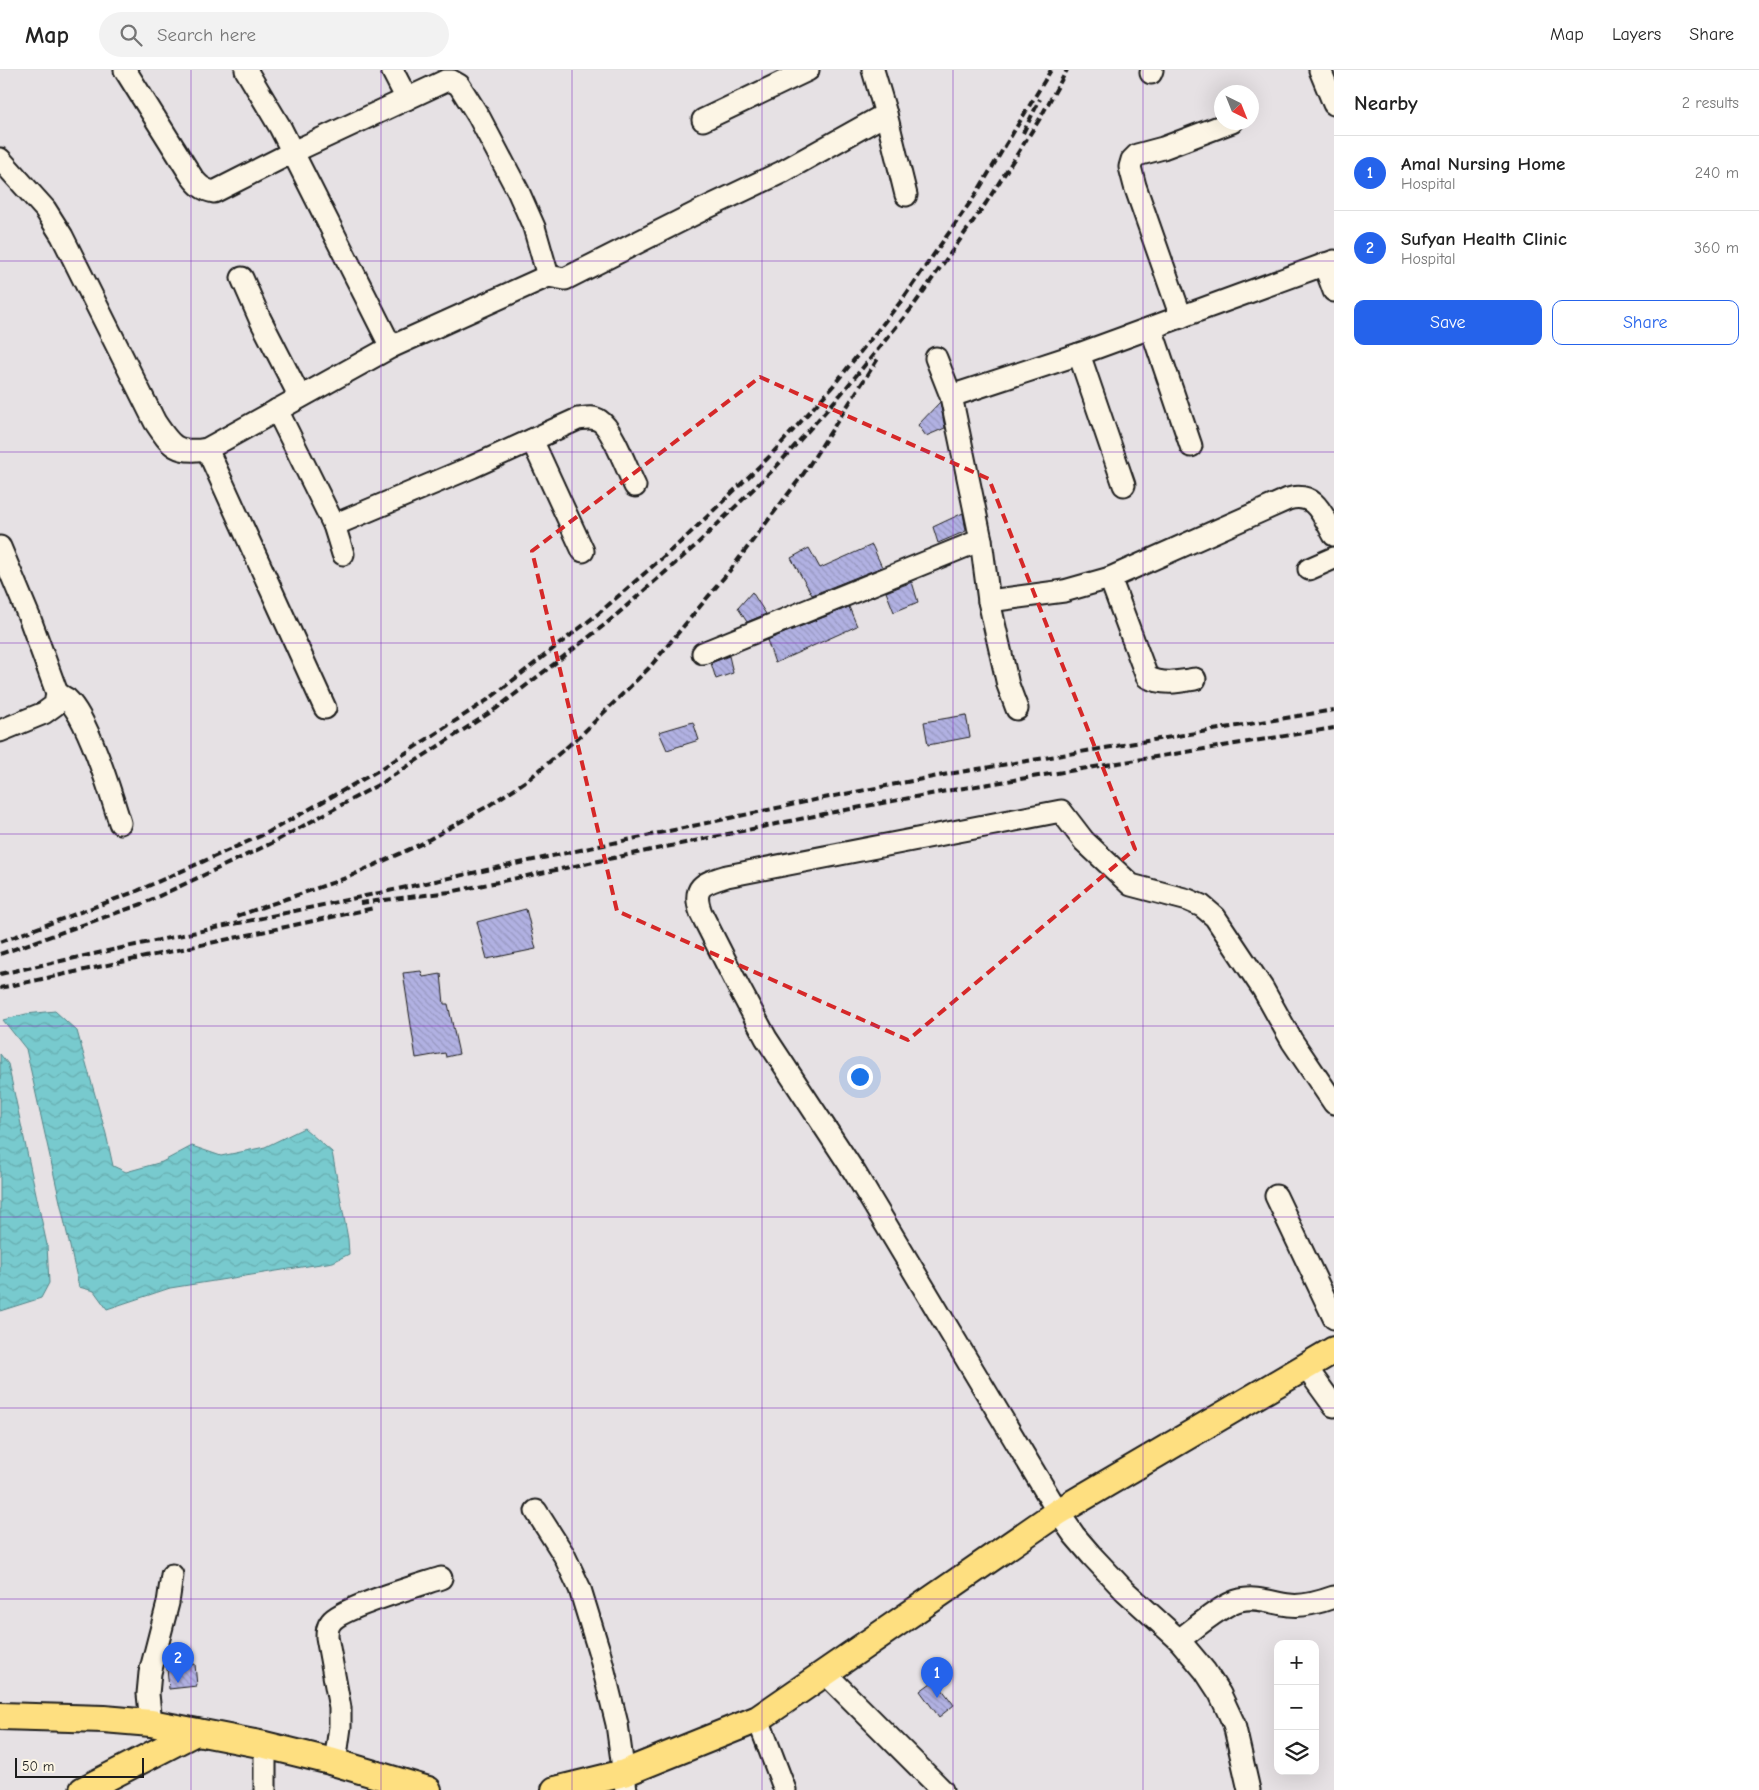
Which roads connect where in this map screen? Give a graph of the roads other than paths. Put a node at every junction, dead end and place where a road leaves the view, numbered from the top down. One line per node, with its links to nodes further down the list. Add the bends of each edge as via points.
1 (125, 70): 12 (street, via 192,177 207,191 221,190)
2 (246, 70): 12 (street)
3 (392, 70): 7 (street)
4 (808, 70): 10 (street)
5 (873, 70): 9 (street)
6 (1320, 70): 8 (street)
7 (407, 99): 12 (street); 16 (street, via 445,81 459,85 527,210)
8 (1334, 104)
9 (886, 114): 14 (street); 16 (street, via 782,172 565,279)
10 (703, 120)
11 (1214, 129): 19 (street, via 1137,155 1130,167)
12 (293, 152): 21 (street)
13 (0, 160): 29 (street, via 45,209 62,236 165,437 182,450)
14 (906, 195)
15 (1329, 262): 18 (street); 19 (street)
16 (548, 276): 21 (street)
17 (242, 278): 25 (street)
18 (1334, 291)
19 (1181, 317): 20 (street)
20 (1151, 328): 22 (street); 28 (street)
21 (391, 347): 25 (street)
22 (1080, 354): 24 (street); 30 (street)
23 (936, 358): 24 (street)
24 (952, 396): 34 (street)
25 (300, 397): 26 (street)
26 (277, 410): 29 (street); 32 (street)
27 (532, 440): 31 (street, via 578,419 590,417 601,421); 32 (street); 36 (street)
28 (1191, 446)
29 (207, 449): 45 (street)
30 (1124, 485)
31 (635, 486)
32 (334, 525): 37 (street)
33 (1334, 535): 40 (street, via 1314,503 1298,496)
34 (981, 540): 41 (street); 42 (street)
35 (0, 547): 44 (street)
36 (583, 551)
37 (343, 554)
38 (1334, 558): 39 (street)
39 (1308, 569)
40 (1110, 578): 41 (street, via 1064,591); 43 (street, via 1147,677 1171,683)
41 (989, 601): 46 (street)
42 (703, 654)
43 (1195, 679)
44 (57, 693): 47 (street, via 54,705 44,714); 48 (street, via 67,699 80,718)
45 (325, 708)
46 (1017, 709)
47 (0, 731)
48 (120, 823)
49 (1334, 1103): 56 (street, via 1215,917 1188,900 1131,885 1084,840 1061,811 727,876 701,887 697,903 701,913 766,1038 855,1173)
50 (1276, 1196): 51 (street)
51 (1334, 1318)
52 (1334, 1350): 53 (main road)
53 (1305, 1366): 54 (street); 56 (main road)
54 (1334, 1406)
55 (536, 1511): 68 (street, via 564,1555 580,1589 617,1724)
56 (1058, 1512): 60 (street, via 1074,1536 1125,1591); 61 (main road)
57 (172, 1575): 64 (street, via 150,1673)
58 (441, 1578): 67 (street, via 347,1611 331,1622 327,1637 340,1708)
59 (1334, 1597): 60 (street, via 1304,1605 1250,1598 1239,1600)
60 (1179, 1640): 75 (street, via 1205,1671 1234,1724)
61 (825, 1673): 63 (main road); 74 (street)
62 (0, 1716): 64 (main road)
63 (758, 1719): 68 (main road); 73 (street)
64 (151, 1723): 65 (main road)
65 (196, 1732): 66 (main road); 69 (main road)
66 (265, 1745): 67 (main road); 70 (street)
67 (335, 1763): 71 (main road)
68 (625, 1782): 72 (main road)
69 (83, 1790)
70 (265, 1790)
71 (428, 1790)
72 (555, 1790)
73 (785, 1790)
74 (942, 1790)
75 (1249, 1790)

